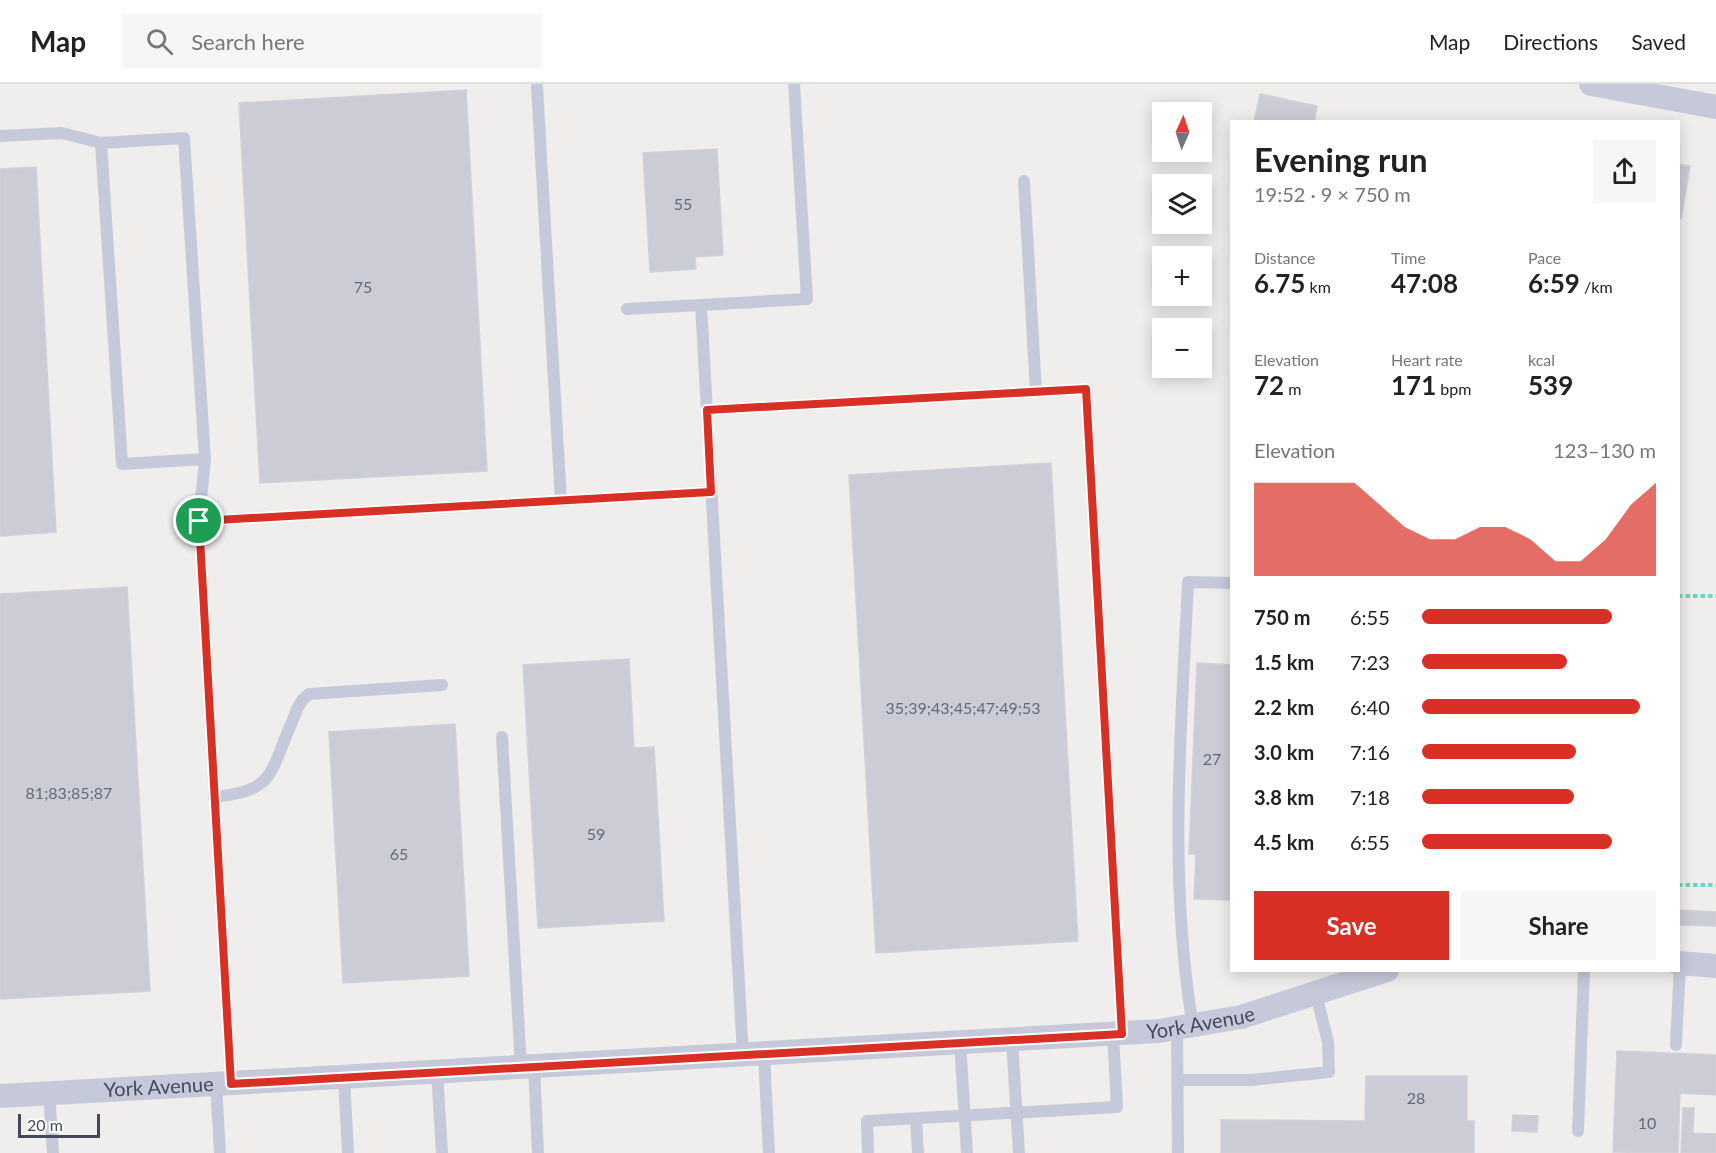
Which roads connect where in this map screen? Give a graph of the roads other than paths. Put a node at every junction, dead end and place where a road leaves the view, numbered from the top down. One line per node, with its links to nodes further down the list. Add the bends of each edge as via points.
1 (794, 84): 9 (lane, via 807,299)
2 (1591, 84): 4 (street)
3 (537, 87): 15 (lane)
4 (1690, 93): 5 (street)
5 (1716, 107)
6 (0, 136): 7 (lane, via 62,133)
7 (101, 143): 13 (lane, via 122,464); 13 (lane, via 184,138)
8 (1024, 181): 11 (lane)
9 (701, 305): 10 (lane); 12 (lane)
10 (627, 309)
11 (1036, 392): 12 (lane); 28 (lane, via 1086,389)
12 (707, 410): 14 (lane)
13 (205, 459): 16 (lane)
14 (711, 492): 15 (lane); 32 (lane)
15 (561, 501): 16 (lane)
16 (199, 521): 20 (lane)
17 (1230, 584): 27 (lane, via 1188,582 1177,862)
18 (442, 685): 20 (lane, via 309,694 299,705 265,781 251,791)
19 (502, 737): 33 (lane)
20 (214, 797): 37 (lane)
21 (1680, 964): 22 (street)
22 (1716, 966)
23 (1381, 972): 26 (street, York Avenue)
24 (1584, 972): 43 (lane)
25 (1679, 972): 31 (lane)
26 (1316, 994): 27 (street, York Avenue, via 1241,1017); 36 (lane, via 1328,1042 1329,1072 1251,1080)
27 (1185, 1028): 28 (street, York Avenue); 36 (lane)
28 (1118, 1034): 29 (street, York Avenue); 40 (lane, via 1118,1107)
29 (1012, 1040): 30 (street, York Avenue); 40 (lane)
30 (960, 1042): 32 (street, York Avenue); 41 (lane)
31 (1676, 1045)
32 (754, 1054): 33 (street, York Avenue); 49 (lane)
33 (527, 1067): 34 (street, York Avenue); 48 (lane)
34 (437, 1072): 35 (street, York Avenue); 47 (lane)
35 (344, 1077): 37 (street, York Avenue); 46 (lane)
36 (1178, 1080): 54 (lane)
37 (223, 1084): 38 (street, York Avenue); 45 (lane)
38 (50, 1093): 39 (street, York Avenue); 44 (lane)
39 (0, 1096)
40 (1017, 1113): 41 (lane); 53 (lane)
41 (964, 1116): 42 (lane); 52 (lane)
42 (916, 1119): 50 (lane, via 867,1121); 51 (lane)
43 (1578, 1131)
44 (53, 1153)
45 (220, 1153)
46 (348, 1153)
47 (442, 1153)
48 (538, 1153)
49 (769, 1153)
50 (868, 1153)
51 (918, 1153)
52 (967, 1153)
53 (1019, 1153)
54 (1178, 1153)

